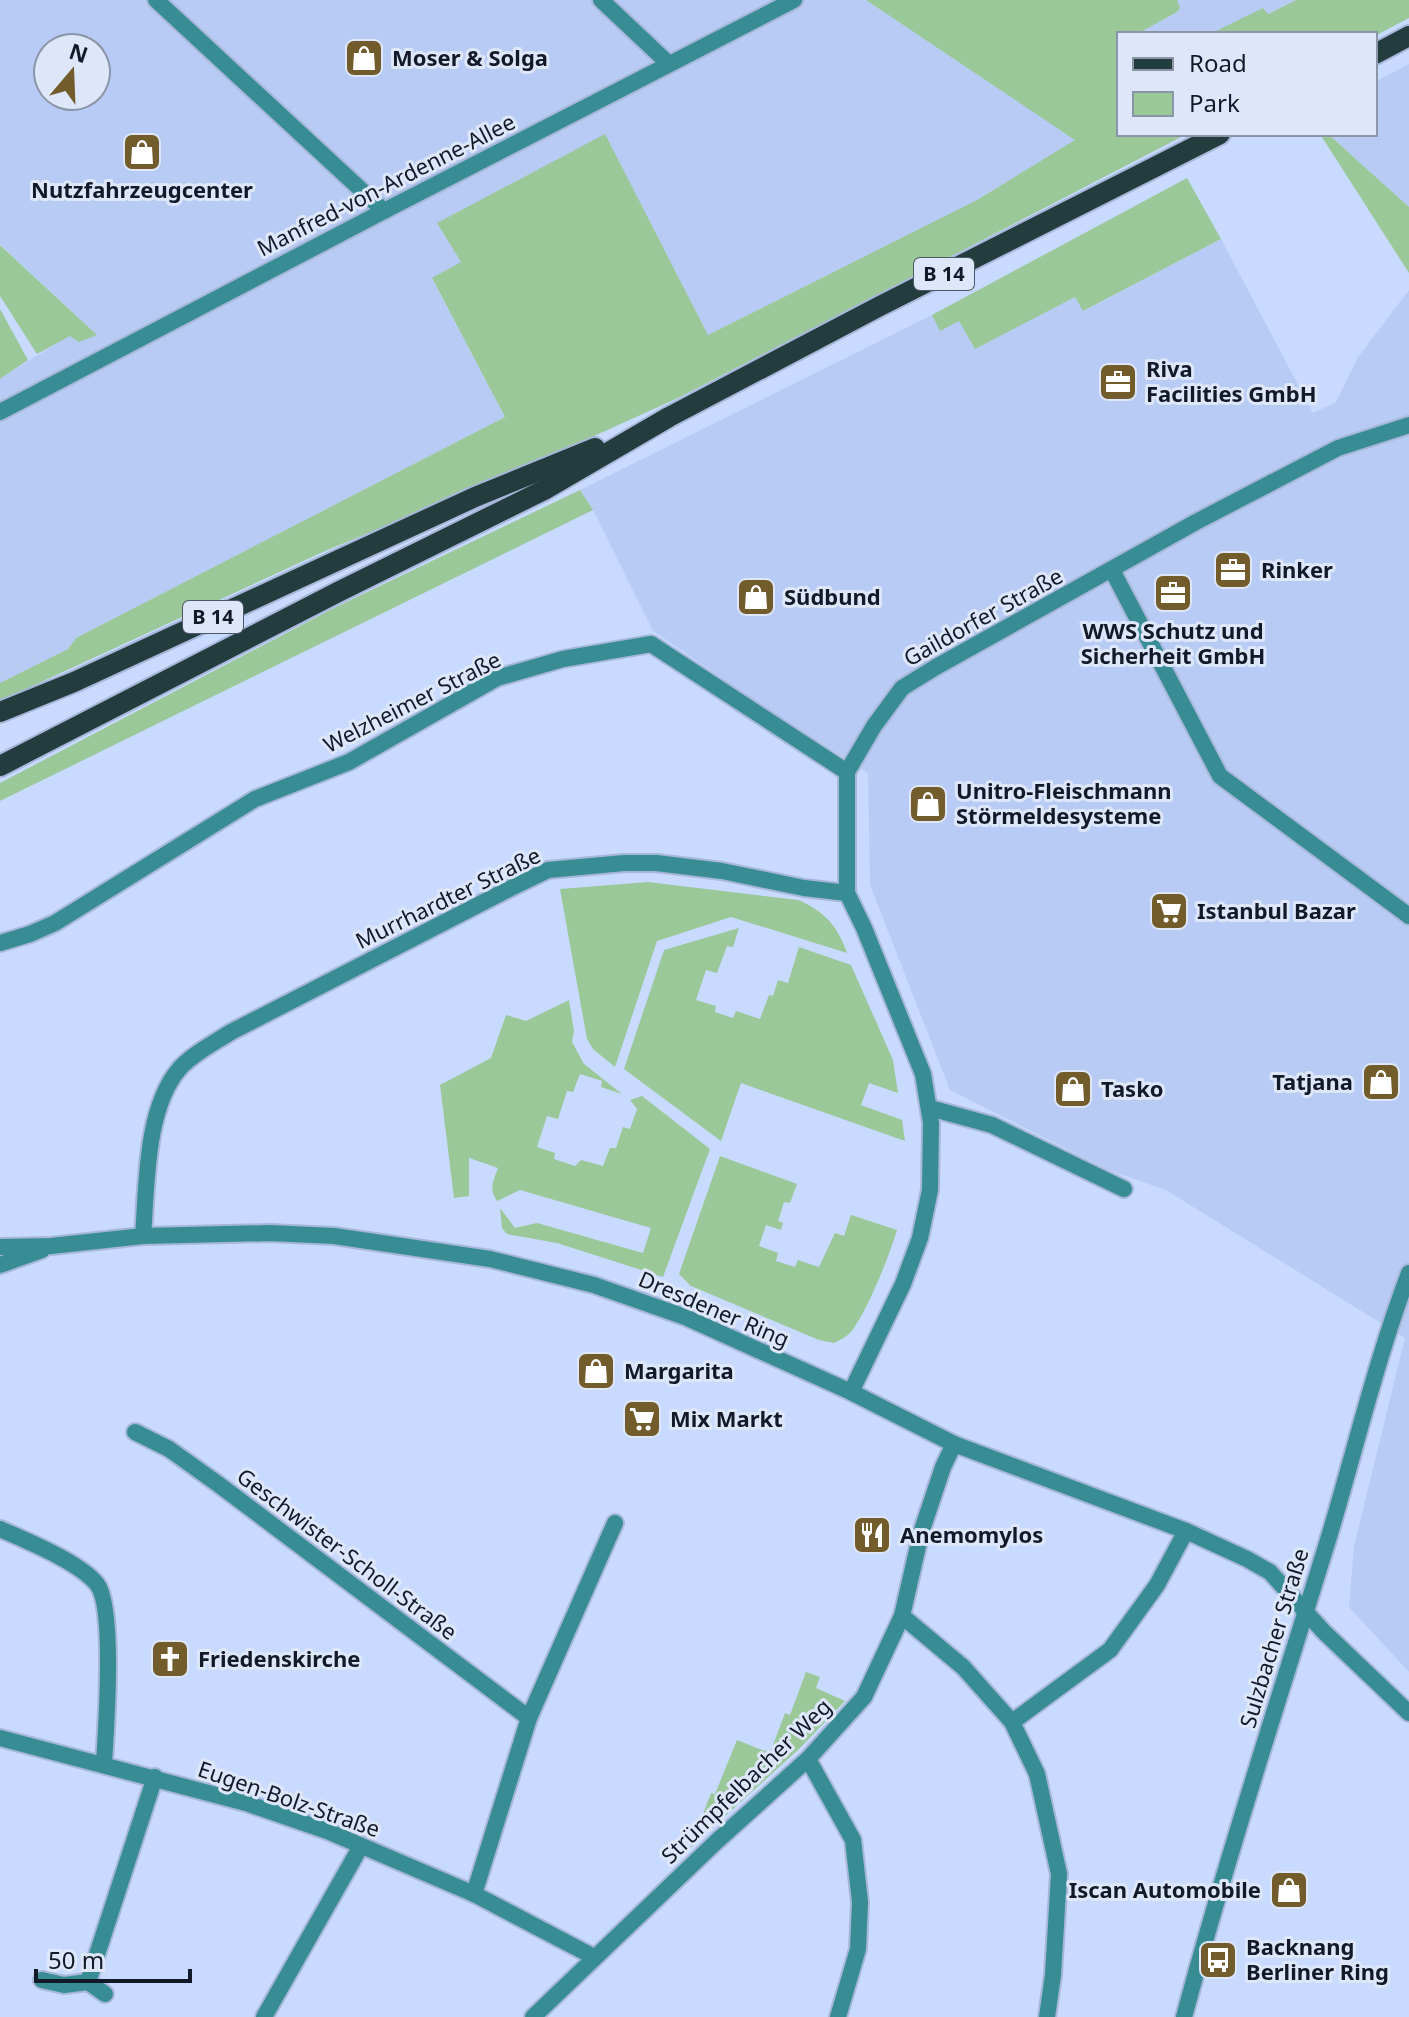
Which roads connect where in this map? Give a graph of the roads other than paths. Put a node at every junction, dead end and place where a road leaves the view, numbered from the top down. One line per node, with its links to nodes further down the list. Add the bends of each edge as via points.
1 (156, 0): 8 (street)
2 (601, 0): 6 (street)
3 (794, 0): 6 (street, Manfred-von-Ardenne-Allee)
4 (1409, 36): 5 (main road)
5 (1377, 53)
6 (669, 64): 8 (street, Manfred-von-Ardenne-Allee)
7 (1216, 136): 10 (main road, B 14)
8 (384, 211): 9 (street, Manfred-von-Ardenne-Allee)
9 (0, 412)
10 (669, 417): 13 (main road, B 14, via 475,497); 16 (main road, B 14, via 544,490)
11 (1409, 425): 12 (street, Gaildorfer Straße, via 1338,448)
12 (1112, 570): 17 (street, Gaildorfer Straße, via 902,688); 19 (street, via 1220,776)
13 (74, 682): 14 (main road); 15 (main road, B 14)
14 (0, 712)
15 (0, 723)
16 (0, 766)
17 (847, 772): 18 (street); 20 (street, Welzheimer Straße, via 651,644 563,659 497,678 349,762 255,799 55,923)
18 (847, 893): 21 (street, via 923,1074); 23 (street, Murrhardter Straße, via 656,863 548,870 194,1055 168,1086 151,1142)
19 (1409, 916)
20 (0, 943)
21 (930, 1108): 22 (street, via 992,1125); 28 (street, via 930,1190 920,1238)
22 (1124, 1189)
23 (143, 1236): 24 (street, Dresdener Ring); 28 (street, Dresdener Ring, via 334,1236 527,1267 685,1317)
24 (51, 1246): 25 (street, Dresdener Ring); 26 (street, Dresdener Ring)
25 (0, 1247)
26 (0, 1265)
27 (1409, 1273): 34 (street, Sulzbacher Straße)
28 (851, 1392): 30 (street, Dresdener Ring)
29 (135, 1432): 37 (street, Geschwister-Scholl-Straße, via 218,1484)
30 (954, 1444): 33 (street, Dresdener Ring); 35 (street, Strümpfelbacher Weg, via 921,1533)
31 (615, 1523): 37 (street)
32 (0, 1529): 41 (street, via 82,1572 101,1591 108,1701)
33 (1186, 1531): 34 (street, Dresdener Ring, via 1270,1572); 38 (street, via 1157,1585 1110,1650)
34 (1306, 1612): 36 (street, Dresdener Ring); 53 (street, Sulzbacher Straße)
35 (902, 1616): 38 (street, via 963,1667); 40 (street, Strümpfelbacher Weg, via 864,1697)
36 (1409, 1713)
37 (529, 1718): 44 (street)
38 (1012, 1722): 52 (street, via 1037,1774 1059,1874)
39 (0, 1738): 41 (street, Eugen-Bolz-Straße)
40 (808, 1759): 45 (street, Strümpfelbacher Weg); 51 (street, via 853,1840 857,1871 858,1949)
41 (104, 1763): 42 (street, Eugen-Bolz-Straße)
42 (155, 1777): 43 (street, Eugen-Bolz-Straße, via 246,1803); 47 (street)
43 (361, 1846): 44 (street, Eugen-Bolz-Straße); 49 (street)
44 (474, 1894): 45 (street, Eugen-Bolz-Straße)
45 (594, 1957): 50 (street, Strümpfelbacher Weg)
46 (42, 1980): 47 (street, via 64,1985)
47 (88, 1982): 48 (street)
48 (105, 1994)
49 (264, 2017)
50 (533, 2017)
51 (838, 2017)
52 (1047, 2017)
53 (1184, 2017)

